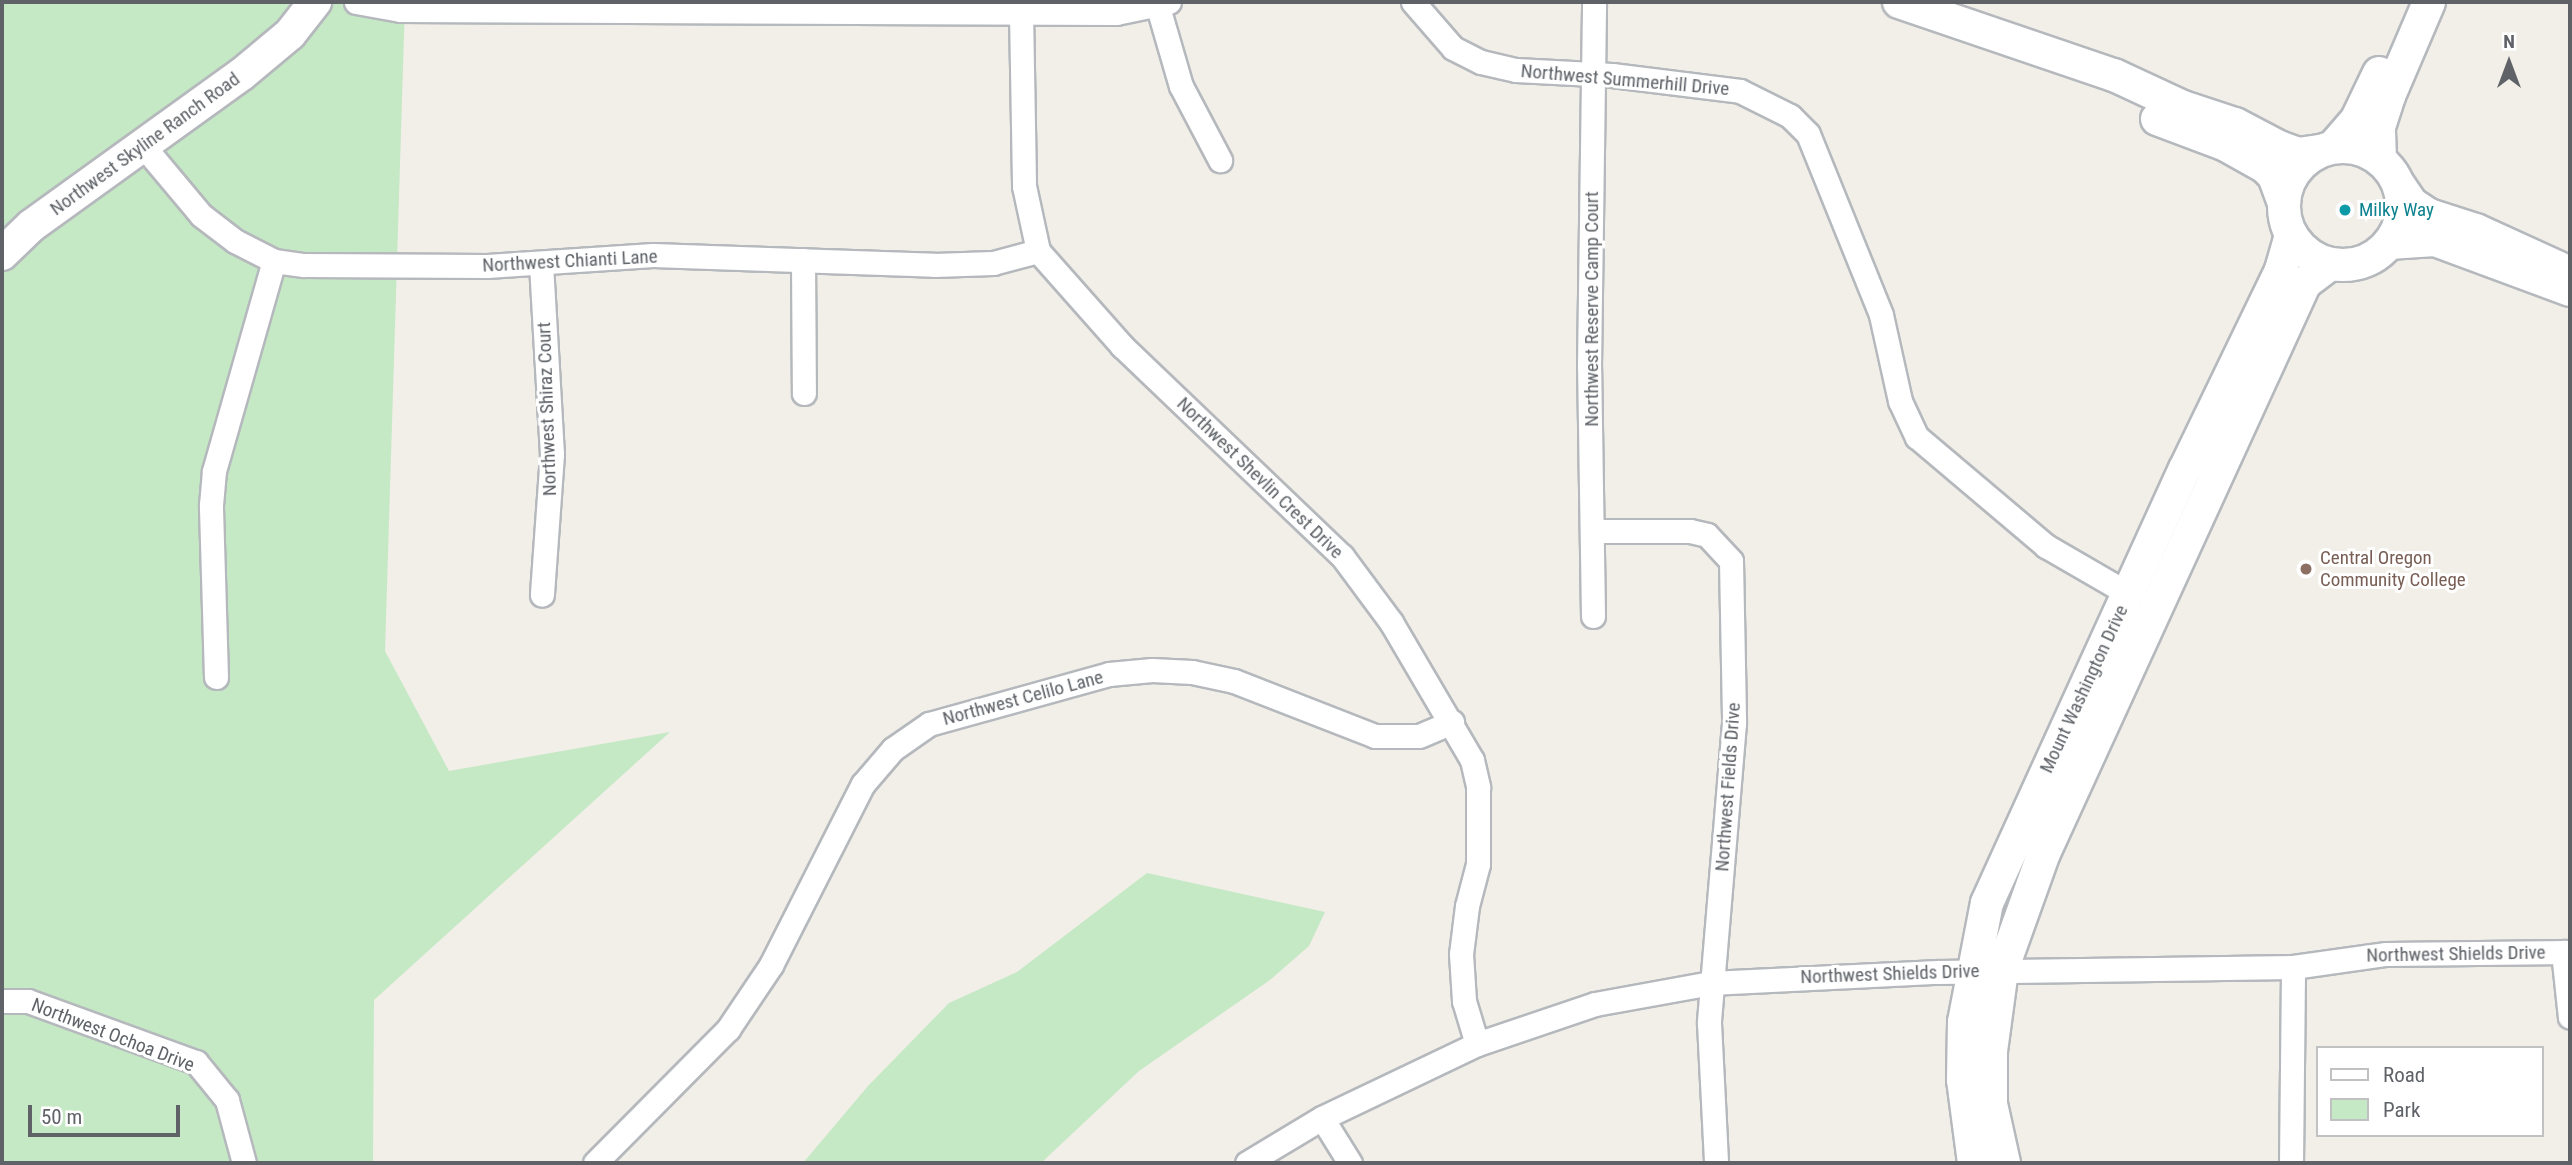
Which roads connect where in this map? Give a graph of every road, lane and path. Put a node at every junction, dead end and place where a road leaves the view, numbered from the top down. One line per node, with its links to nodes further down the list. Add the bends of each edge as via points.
1 (315, 2): 12 (main road, Northwest Skyline Ranch Road, via 290,34)
2 (356, 2): 9 (street, via 400,10)
3 (1413, 2): 11 (street, Northwest Summerhill Drive, via 1453,48 1481,62 1516,70)
4 (1594, 2): 11 (street, Northwest Reserve Camp Court)
5 (1899, 2): 10 (main road)
6 (2412, 2): 13 (main road, via 2357,119)
7 (2429, 2): 14 (main road, via 2382,117)
8 (1163, 4): 9 (street, via 1116,13); 15 (street, via 1181,86)
9 (1021, 11): 20 (street, Northwest Shevlin Crest Drive, via 1024,186)
10 (2057, 58): 13 (main road, via 2235,124 2298,154); 17 (main road, via 2158,119 2245,154 2274,176)
11 (1593, 75): 29 (street, Northwest Reserve Camp Court, via 1589,366); 30 (street, Northwest Summerhill Drive, via 1740,91 1790,116 1808,134 1881,315 1900,401 1917,438 2046,546)
12 (145, 148): 21 (main road, Northwest Skyline Ranch Road, via 73,195); 23 (street, Northwest Chianti Lane, via 201,215 235,241)
13 (2326, 149): 14 (main road, via 2357,149); 17 (main road, via 2295,170)
14 (2380, 159): 16 (main road)
15 (1220, 160)
16 (2399, 185): 19 (main road, via 2401,215); 26 (main road, via 2412,204 2429,215 2476,230)
17 (2283, 201): 18 (main road)
18 (2291, 236): 25 (main road, via 2315,258); 30 (main road, Mount Washington Drive, via 2281,270)
19 (2389, 243): 25 (main road, via 2362,262); 27 (main road, via 2434,240)
20 (1038, 251): 22 (street, Northwest Chianti Lane, via 993,263); 34 (street, Northwest Shevlin Crest Drive, via 1122,346 1342,556 1391,622)
21 (2, 254)
22 (803, 260): 24 (street, Northwest Chianti Lane, via 653,255); 28 (street)
23 (274, 261): 24 (street, Northwest Chianti Lane, via 341,267); 33 (street, via 214,471)
24 (541, 264): 31 (street, Northwest Shiraz Court, via 552,454)
25 (2330, 264): 37 (main road, Mount Washington Drive, via 2305,283 2043,853)
26 (2570, 273)
27 (2570, 290)
28 (804, 393)
29 (1593, 531): 32 (street, Northwest Reserve Camp Court); 39 (street, Northwest Fields Drive, via 1690,531 1707,535 1731,561 1734,723)
30 (2127, 593): 38 (main road, Mount Washington Drive, via 1987,904)
31 (542, 595)
32 (1593, 616)
33 (216, 677)
34 (1452, 722): 42 (street, Northwest Shevlin Crest Drive, via 1472,760 1478,787 1478,864 1461,954 1464,1001); 45 (street, Northwest Celilo Lane, via 1424,736 1375,736 1234,681 1152,670 1108,674 929,724 893,749 863,784 771,965 728,1029)
35 (2567, 952): 36 (street, Northwest Shields Drive, via 2386,954); 41 (street)
36 (2293, 967): 37 (street, Northwest Shields Drive); 51 (street)
37 (2002, 970): 38 (street, Northwest Shields Drive); 50 (main road, Mount Washington Drive, via 1991,1051 1991,1104)
38 (1970, 971): 39 (street, Northwest Shields Drive); 49 (main road, Mount Washington Drive, via 1962,1080)
39 (1710, 983): 42 (street, Northwest Shields Drive, via 1595,1004); 48 (street, Northwest Fields Drive)
40 (2, 1001): 44 (street, Northwest Ochoa Drive, via 28,1001 196,1062 227,1100)
41 (2570, 1017)
42 (1477, 1044): 43 (street, Northwest Shields Drive)
43 (1322, 1118): 46 (street, Northwest Shields Drive); 47 (street)
44 (244, 1163)
45 (595, 1163)
46 (1247, 1163)
47 (1350, 1163)
48 (1716, 1163)
49 (1974, 1163)
50 (2004, 1163)
51 (2291, 1163)

